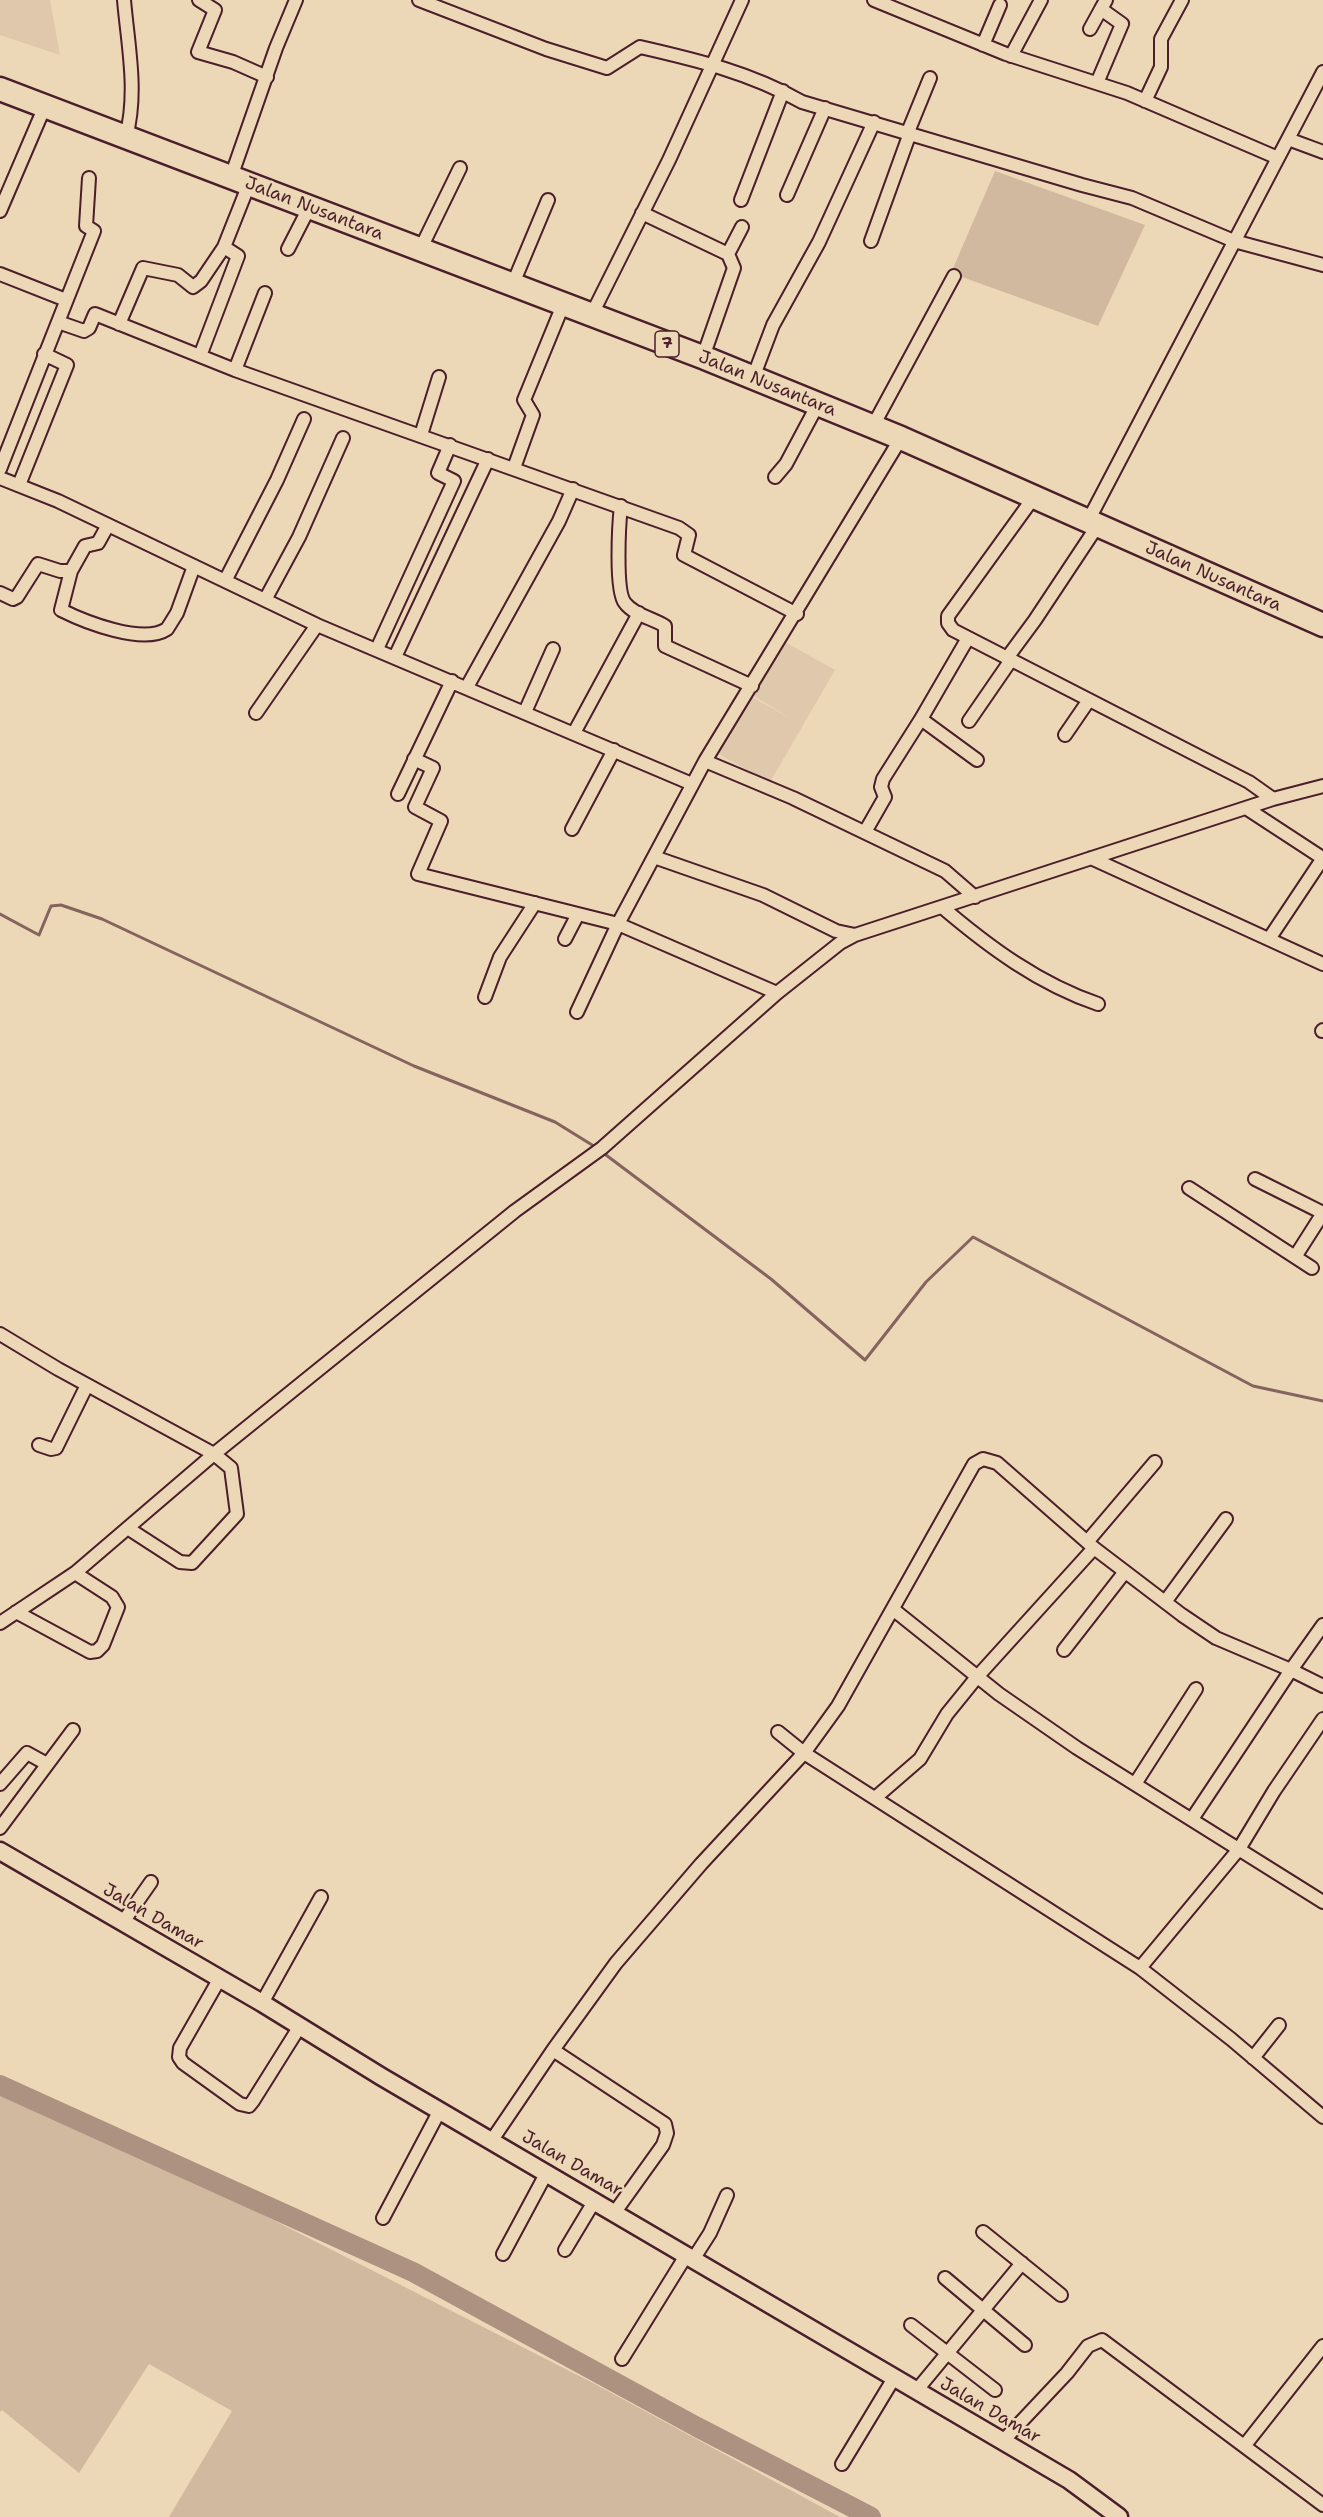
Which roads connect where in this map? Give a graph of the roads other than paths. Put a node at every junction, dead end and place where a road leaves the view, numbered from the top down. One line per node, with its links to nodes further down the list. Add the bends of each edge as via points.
1 (124, 0): 26 (street, via 132,81 132,115)
2 (199, 0): 16 (street, via 214,10 198,52)
3 (296, 0): 16 (street)
4 (419, 0): 14 (street, via 607,68 640,47)
5 (742, 0): 14 (street)
6 (874, 0): 12 (street)
7 (1041, 0): 13 (street)
8 (1182, 0): 21 (street, via 1161,39 1161,67)
9 (1103, 4): 11 (street); 18 (street, via 1122,24)
10 (1000, 5): 12 (street)
11 (1090, 29)
12 (983, 45): 13 (street)
13 (1011, 56): 18 (street)
14 (712, 64): 20 (street); 38 (street)
15 (1323, 72): 27 (street)
16 (267, 77): 32 (street)
17 (930, 78): 25 (street)
18 (1097, 83): 21 (street)
19 (0, 89): 22 (highway, Jalan Nusantara / 7)
20 (783, 91): 23 (street, via 802,102); 35 (street)
21 (1145, 100): 29 (street)
22 (45, 106): 26 (highway, Jalan Nusantara / 7); 37 (street)
23 (825, 108): 24 (street); 33 (street)
24 (874, 122): 25 (street); 61 (street, via 819,242 778,315)
25 (909, 132): 40 (street); 41 (street, via 1132,198)
26 (126, 137): 32 (highway, Jalan Nusantara / 7)
27 (1288, 139): 28 (street); 29 (street)
28 (1323, 152)
29 (1278, 158): 41 (street)
30 (460, 168): 44 (street)
31 (89, 178): 51 (street, via 86,225 94,231)
32 (240, 181): 36 (highway, Jalan Nusantara / 7); 42 (street)
33 (787, 195)
34 (548, 200): 49 (street)
35 (741, 200)
36 (309, 208): 43 (street); 44 (highway, Jalan Nusantara / 7)
37 (0, 211)
38 (642, 213): 45 (street); 53 (street)
39 (742, 227): 45 (street)
40 (871, 241)
41 (1234, 242): 46 (street); 78 (street)
42 (224, 247): 55 (street, via 193,287 178,275 142,268); 57 (street, via 238,256)
43 (288, 249)
44 (420, 250): 49 (highway, Jalan Nusantara / 7)
45 (728, 254): 58 (street, via 734,268)
46 (1323, 265)
47 (0, 274): 51 (street)
48 (954, 276): 64 (street)
49 (512, 286): 52 (highway, Jalan Nusantara / 7)
50 (265, 293): 59 (street)
51 (66, 300): 54 (street)
52 (563, 305): 53 (highway, Jalan Nusantara / 7); 70 (street, via 524,400 533,416)
53 (591, 316): 58 (highway, Jalan Nusantara / 7)
54 (58, 322): 55 (street, via 84,332 95,314); 56 (street)
55 (119, 324): 57 (street)
56 (44, 354): 71 (street); 74 (street, via 67,364)
57 (200, 356): 59 (street)
58 (703, 357): 61 (highway, Jalan Nusantara / 7)
59 (235, 370): 65 (street)
60 (439, 377): 65 (street)
61 (753, 378): 62 (highway, Jalan Nusantara / 7)
62 (818, 404): 64 (highway, Jalan Nusantara / 7); 72 (street)
63 (304, 419): 82 (street)
64 (873, 426): 67 (highway, Jalan Nusantara / 7)
65 (421, 435): 68 (street)
66 (343, 438): 84 (street)
67 (901, 438): 76 (highway, Jalan Nusantara / 7); 86 (street)
68 (450, 445): 69 (street); 90 (street, via 438,473 454,481)
69 (488, 459): 70 (street); 92 (street)
70 (514, 468): 75 (street)
71 (0, 469)
72 (775, 477)
73 (0, 478): 74 (street)
74 (19, 485): 79 (street)
75 (573, 489): 77 (street); 95 (street)
76 (1034, 497): 78 (highway, Jalan Nusantara / 7); 89 (street, via 948,616 953,630)
77 (621, 506): 85 (street, via 620,593 625,604); 86 (street, via 686,531 689,537 684,555)
78 (1093, 523): 88 (highway, Jalan Nusantara / 7); 93 (street)
79 (108, 525): 80 (street); 81 (street, via 96,544 85,546)
80 (194, 566): 81 (street, via 167,629 144,635 128,634 61,610); 82 (street)
81 (71, 571): 83 (street, via 38,564 17,597)
82 (225, 581): 84 (street)
83 (0, 592)
84 (265, 600): 87 (street)
85 (639, 613): 96 (street, via 665,626 664,646); 102 (street)
86 (797, 614): 96 (street)
87 (317, 625): 90 (street); 99 (street)
88 (1323, 625)
89 (968, 638): 93 (street); 100 (street)
90 (377, 649): 92 (street)
91 (554, 649): 98 (street)
92 (395, 657): 94 (street)
93 (1009, 659): 97 (street); 101 (street)
94 (452, 681): 95 (street); 105 (street)
95 (467, 687): 98 (street)
96 (752, 687): 107 (street)
97 (1089, 700): 103 (street); 111 (street, via 1250,782)
98 (525, 712): 102 (street)
99 (256, 713)
100 (921, 719): 106 (street); 114 (street, via 883,779 885,797)
101 (969, 721)
102 (574, 733): 104 (street)
103 (1065, 735)
104 (614, 750): 108 (street); 113 (street)
105 (414, 759): 110 (street); 119 (street, via 433,768 415,807 441,821 418,874)
106 (977, 760)
107 (705, 761): 108 (street); 114 (street)
108 (692, 784): 115 (street)
109 (1323, 786): 111 (street)
110 (398, 794)
111 (1273, 799): 112 (street)
112 (1246, 808): 116 (street); 117 (street)
113 (572, 829)
114 (865, 831): 118 (street, via 945,871)
115 (654, 857): 122 (street); 123 (street, via 763,895 836,931)
116 (1091, 858): 118 (street); 125 (street)
117 (1322, 858): 125 (street)
118 (975, 897): 120 (street)
119 (535, 903): 121 (street); 128 (street, via 500,957)
120 (942, 906): 123 (street); 129 (street, via 1005,957 1050,984)
121 (578, 914): 122 (street); 124 (street)
122 (618, 924): 127 (street); 130 (street)
123 (855, 935): 127 (street)
124 (565, 939)
125 (1269, 939): 126 (street)
126 (1323, 964)
127 (777, 993): 139 (street, via 598,1151 515,1211)
128 (485, 997)
129 (1098, 1004)
130 (577, 1012)
131 (1256, 1179): 133 (street)
132 (1189, 1188): 134 (street)
133 (1323, 1213): 134 (street)
134 (1295, 1257): 135 (street)
135 (1312, 1268)
136 (0, 1334): 137 (street)
137 (87, 1385): 138 (street, via 56,1448); 139 (street)
138 (39, 1445)
139 (214, 1454): 142 (street); 142 (street, via 224,1460 234,1476 237,1514 197,1558 188,1564 180,1562)
140 (1155, 1462): 143 (street)
141 (1226, 1519): 146 (street)
142 (129, 1528): 144 (street)
143 (1091, 1545): 145 (street); 147 (street, via 997,1463 983,1459 974,1464); 153 (street)
144 (75, 1573): 148 (street); 148 (street, via 112,1598 118,1607 97,1652 90,1652)
145 (1124, 1573): 146 (street); 151 (street)
146 (1165, 1602): 152 (street, via 1216,1638)
147 (894, 1610): 153 (street); 159 (street, via 838,1706)
148 (16, 1612): 149 (street)
149 (0, 1623)
150 (1323, 1625): 152 (street)
151 (1064, 1650)
152 (1291, 1670): 154 (street); 164 (street)
153 (977, 1677): 162 (street); 163 (street, via 947,1714 920,1759)
154 (1323, 1686)
155 (1196, 1689): 162 (street)
156 (1323, 1719): 166 (street)
157 (73, 1730): 160 (street)
158 (778, 1732): 159 (street)
159 (804, 1753): 163 (street); 177 (street, via 616,1963)
160 (47, 1764): 161 (street, via 27,1753); 165 (street)
161 (0, 1784)
162 (1135, 1784): 164 (street)
163 (875, 1798): 172 (street)
164 (1192, 1819): 166 (street)
165 (0, 1828)
166 (1239, 1849): 170 (street); 172 (street)
167 (0, 1851): 171 (street, Jalan Damar)
168 (150, 1882): 171 (street)
169 (321, 1897): 174 (street)
170 (1323, 1902)
171 (123, 1922): 173 (street, Jalan Damar)
172 (1140, 1968): 178 (street)
173 (220, 1978): 174 (street, Jalan Damar); 176 (street, via 179,2056 183,2063 240,2104 249,2106 254,2101)
174 (262, 2003): 176 (street, Jalan Damar)
175 (1280, 2025): 178 (street)
176 (300, 2026): 179 (street, Jalan Damar)
177 (553, 2050): 181 (street); 185 (street, via 665,2124 663,2145)
178 (1253, 2058): 180 (street)
179 (440, 2110): 181 (street, Jalan Damar); 186 (street)
180 (1323, 2117)
181 (492, 2140): 182 (street, Jalan Damar)
182 (547, 2172): 184 (street, Jalan Damar); 189 (street)
183 (727, 2195): 190 (street, via 710,2233)
184 (595, 2200): 185 (street, Jalan Damar); 188 (street)
185 (615, 2212): 190 (street, Jalan Damar)
186 (383, 2218)
187 (983, 2232): 191 (street)
188 (566, 2250)
189 (502, 2254)
190 (690, 2256): 199 (street); 200 (street, Jalan Damar)
191 (1022, 2263): 193 (street); 194 (street)
192 (945, 2278): 194 (street)
193 (1061, 2295)
194 (985, 2311): 196 (street); 198 (street)
195 (911, 2325): 198 (street)
196 (1025, 2345)
197 (1323, 2346): 204 (street)
198 (948, 2354): 201 (street); 202 (street)
199 (622, 2359)
200 (894, 2378): 202 (street, Jalan Damar); 205 (street)
201 (995, 2390)
202 (916, 2391): 203 (street, Jalan Damar)
203 (1003, 2441): 204 (street, via 1098,2340); 207 (street, Jalan Damar, via 1069,2480)
204 (1245, 2445): 206 (street)
205 (842, 2464)
206 (1323, 2505)
207 (1119, 2517)

